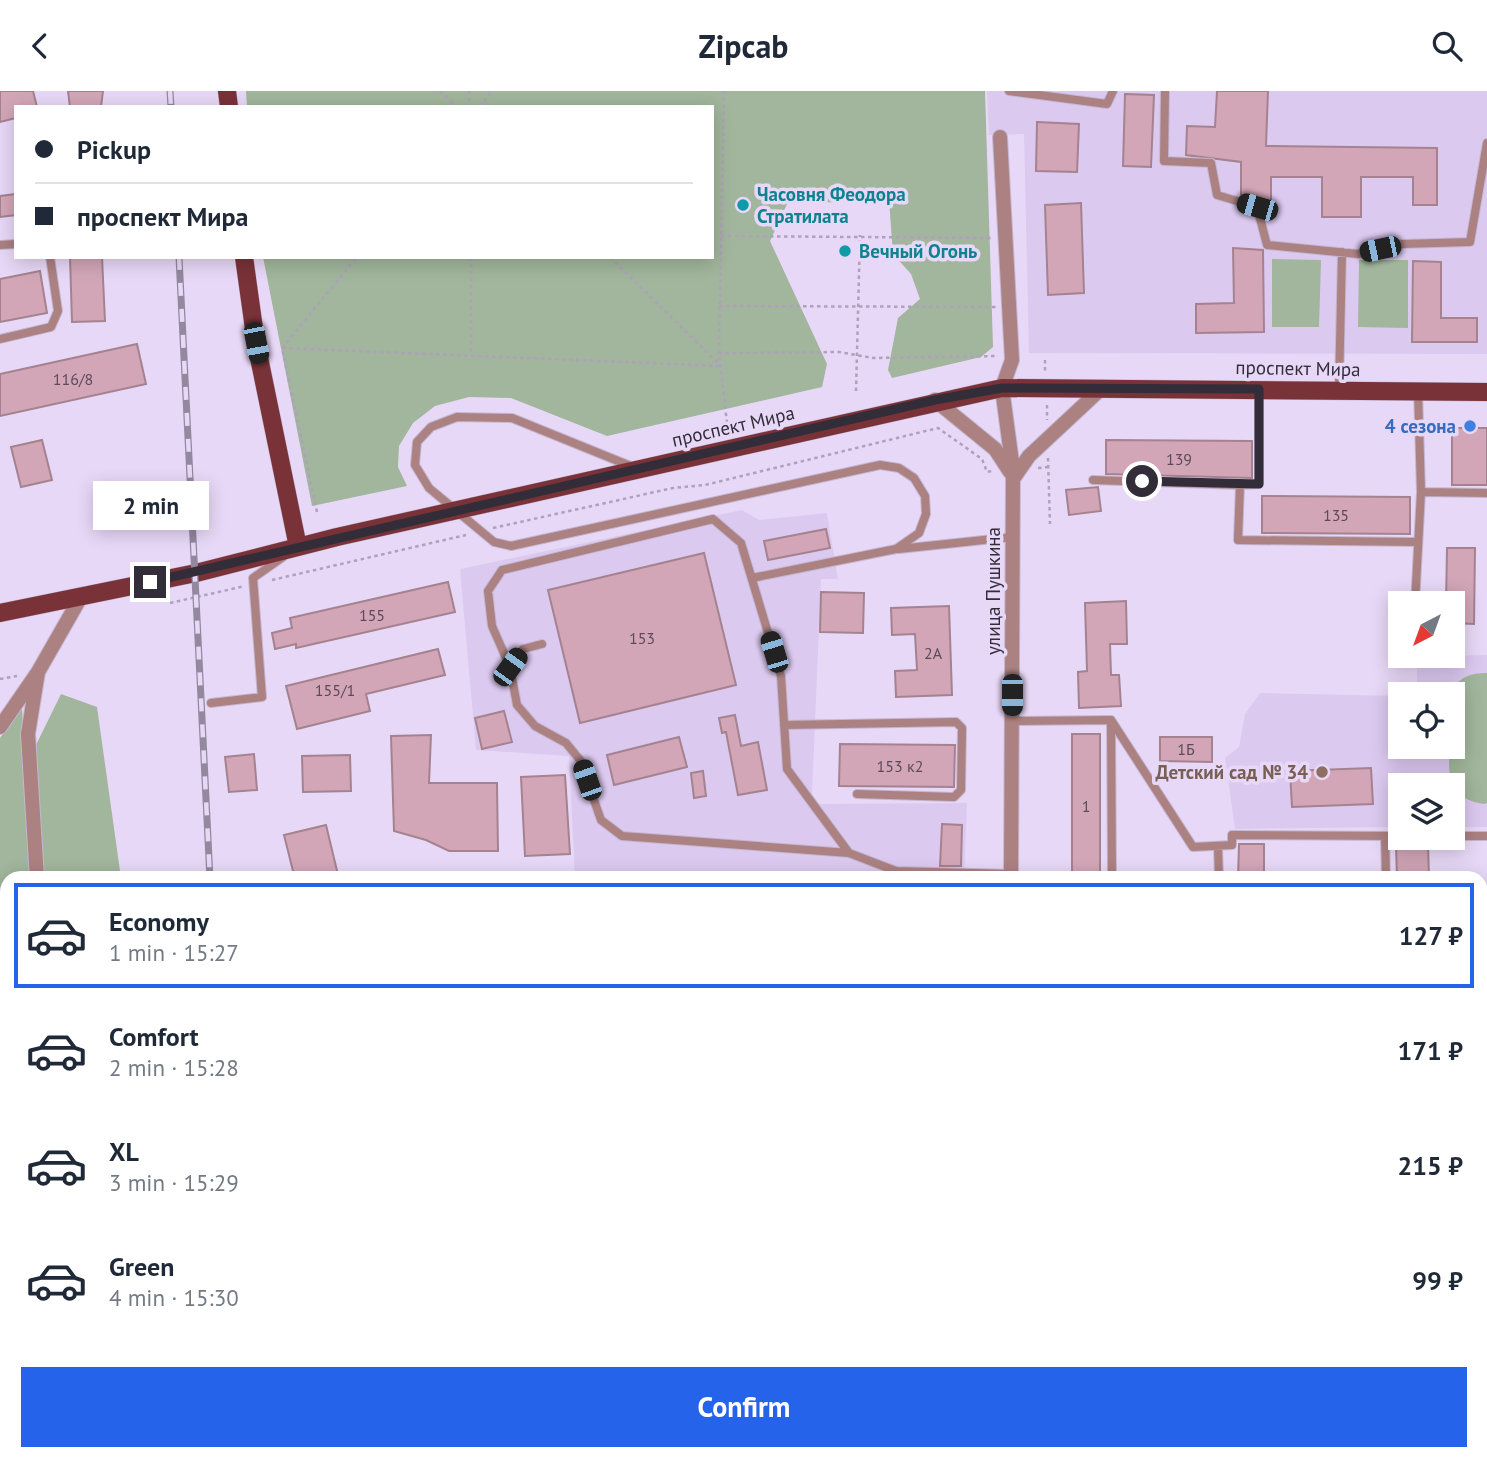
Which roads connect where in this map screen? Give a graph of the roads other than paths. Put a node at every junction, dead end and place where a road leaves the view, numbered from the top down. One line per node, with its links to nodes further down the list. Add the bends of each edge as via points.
1 (1009, 91): 2 (lane, via 1107,104)
2 (1113, 91)
3 (1165, 91): 6 (lane, via 1164,161 1211,163 1217,195 1257,207 1268,245)
4 (1000, 137): 11 (street, via 1012,360)
5 (1487, 143): 6 (lane, via 1470,242)
6 (1342, 252): 13 (lane)
7 (50, 259): 9 (lane, via 58,311 51,327)
8 (244, 259): 26 (main road, via 256,343)
9 (0, 339)
10 (1103, 387): 11 (main road, проспект Мира); 12 (main road, проспект Мира); 18 (street, via 1029,456)
11 (1002, 388): 16 (main road, проспект Мира); 18 (street, улица Пушкина)
12 (1259, 389): 13 (main road, проспект Мира); 20 (lane, via 1259,484)
13 (1339, 390): 14 (main road, проспект Мира)
14 (1418, 390): 15 (main road, проспект Мира); 21 (lane)
15 (1487, 392)
16 (935, 400): 17 (main road, проспект Мира); 18 (street, via 1003,457)
17 (638, 469): 23 (main road, проспект Мира); 23 (lane, via 512,418 457,417 431,427 417,442 415,465 429,488)
18 (1013, 479): 24 (street, улица Пушкина)
19 (1093, 480): 20 (lane)
20 (1240, 485): 25 (lane, via 1238,540)
21 (1421, 492): 22 (lane); 25 (lane)
22 (1487, 493)
23 (457, 510): 26 (main road, проспект Мира); 27 (lane, via 494,542 511,546 880,465 899,468 914,478 925,496 926,514 919,533)
24 (1012, 537): 27 (lane); 37 (street, улица Пушкина)
25 (1418, 542): 29 (lane)
26 (298, 547): 30 (main road, проспект Мира); 35 (lane, via 253,578 262,697)
27 (896, 549): 28 (lane)
28 (752, 578): 33 (lane, via 741,543 713,519 502,570 488,591 492,626); 38 (lane, via 781,676)
29 (1416, 591)
30 (82, 595): 31 (main road, проспект Мира); 34 (street)
31 (0, 613)
32 (542, 644): 33 (lane, via 523,649)
33 (510, 667): 45 (lane, via 517,705 535,726 566,743 580,760 601,820 622,837)
34 (37, 672): 39 (street); 46 (street, via 28,734)
35 (211, 703)
36 (1111, 720): 37 (lane); 44 (lane, via 1193,847); 49 (lane)
37 (1012, 722): 48 (street, улица Пушкина)
38 (784, 725): 40 (lane, via 956,722 962,728 961,790 954,797); 45 (lane, via 787,769)
39 (0, 727)
40 (857, 794)
41 (1385, 836): 44 (lane, via 1232,835 1231,845); 51 (lane)
42 (1465, 836): 43 (lane)
43 (1487, 836)
44 (1218, 846): 50 (lane)
45 (849, 853): 47 (lane)
46 (37, 871)
47 (896, 871)
48 (1011, 871)
49 (1112, 871)
50 (1219, 871)
51 (1386, 871)

